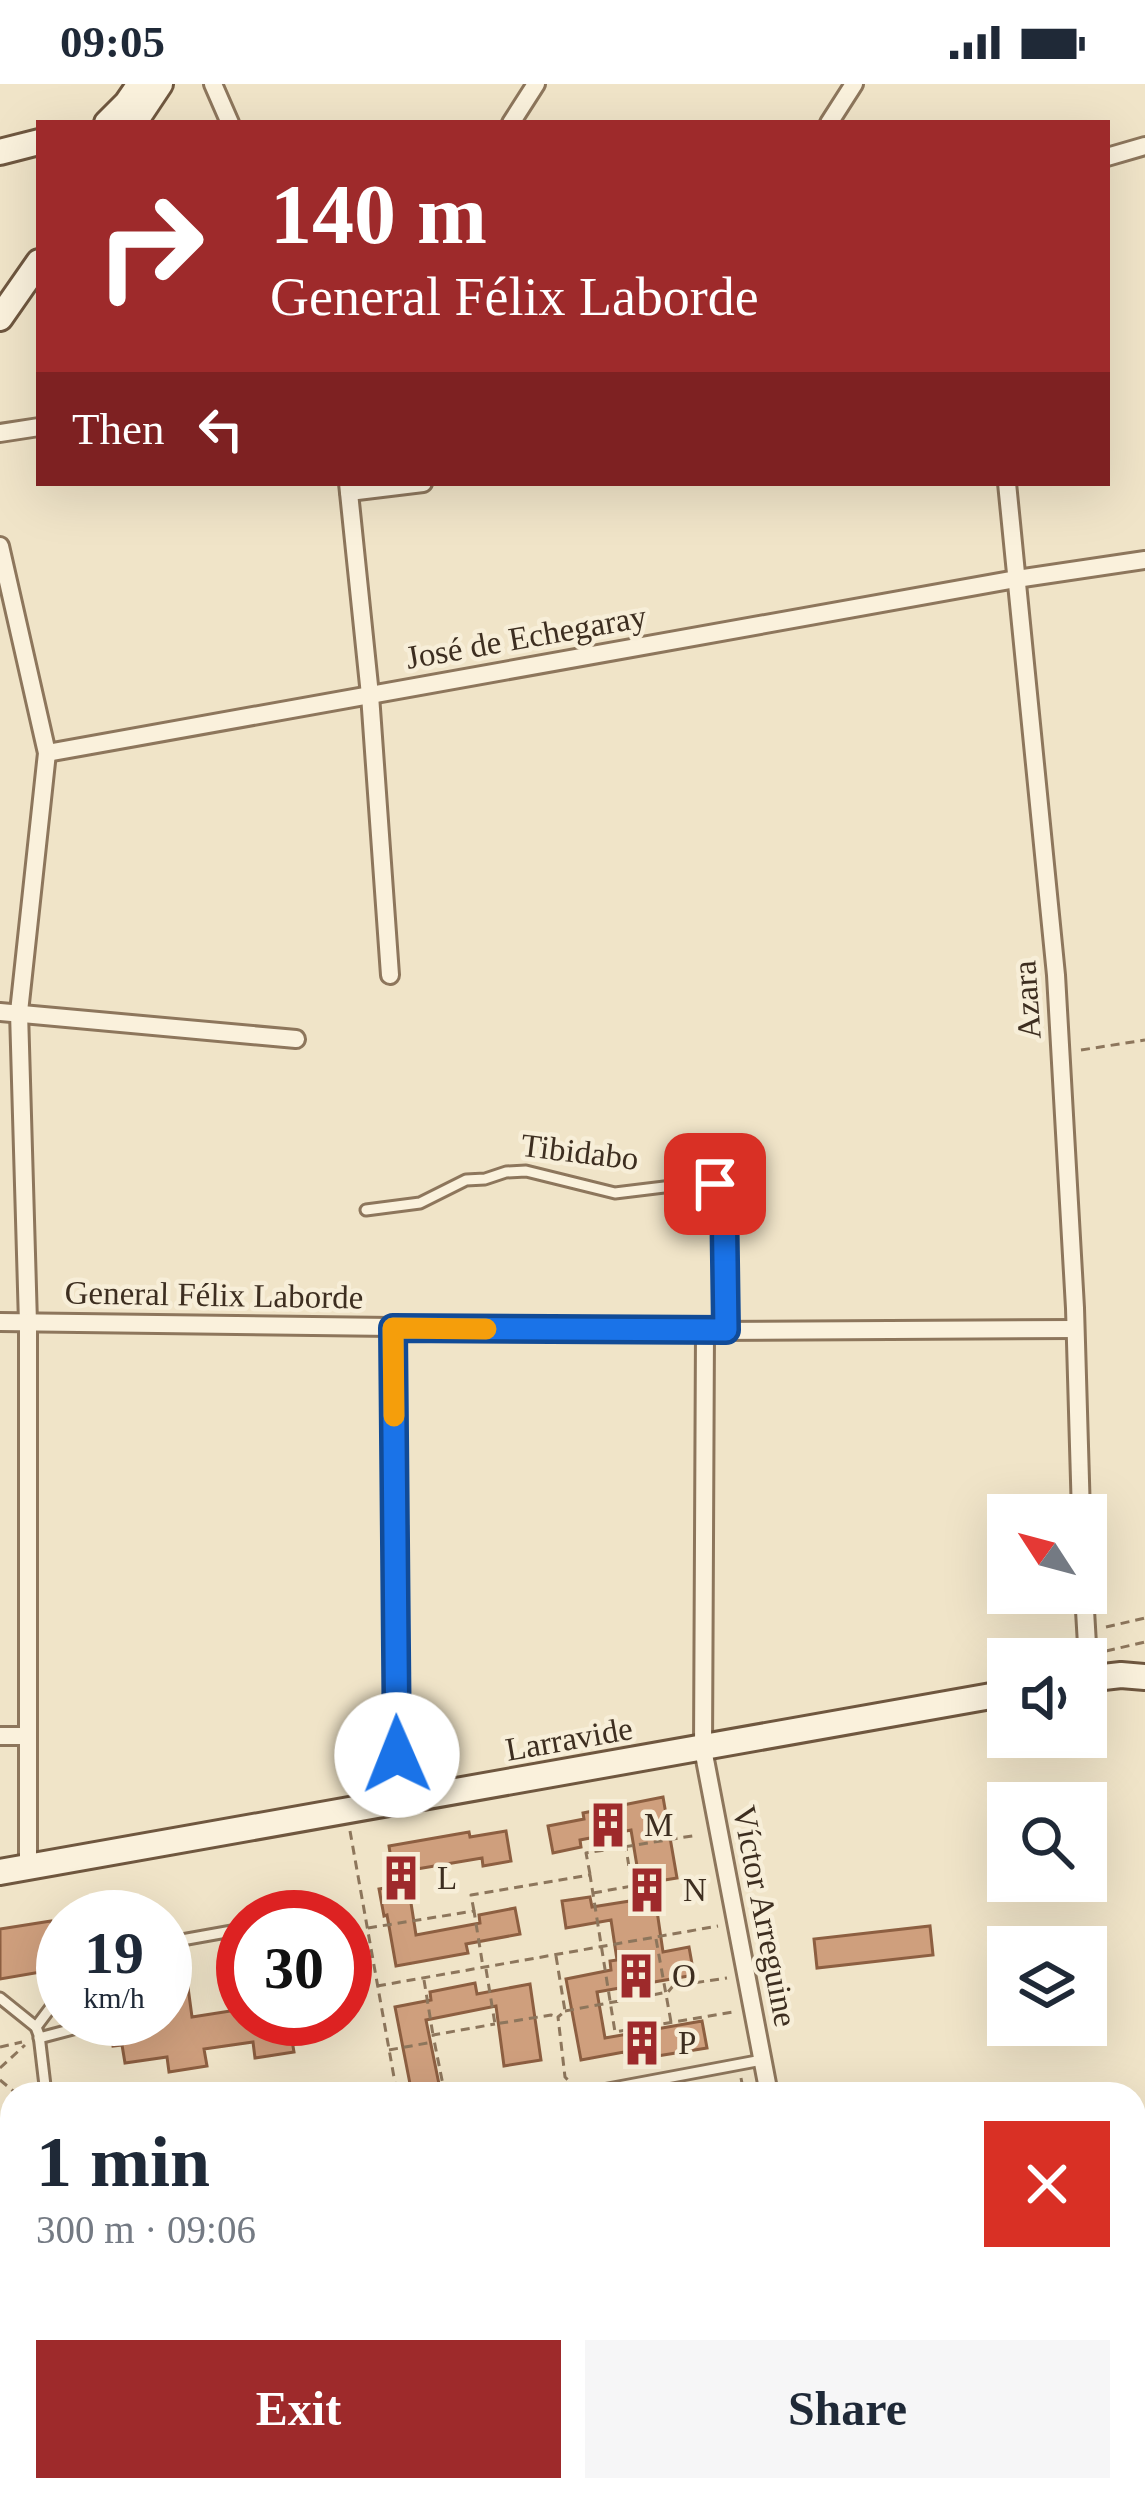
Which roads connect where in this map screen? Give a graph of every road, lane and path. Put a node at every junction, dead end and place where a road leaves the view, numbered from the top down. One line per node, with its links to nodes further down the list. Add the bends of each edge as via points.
1 (140, 84): 6 (street)
2 (160, 84): 7 (street)
3 (213, 84): 8 (street)
4 (536, 84): 9 (street)
5 (854, 84): 10 (street)
6 (109, 120)
7 (136, 120)
8 (229, 120)
9 (513, 120)
10 (831, 120)
11 (36, 143): 13 (street)
12 (1145, 146): 14 (street)
13 (0, 152)
14 (1110, 157)
15 (36, 266): 16 (street)
16 (0, 318)
17 (36, 428): 18 (street)
18 (0, 434)
19 (1007, 486): 23 (street, Azara)
20 (349, 487): 24 (street)
21 (0, 546): 25 (street)
22 (1145, 560): 23 (street, José de Echegaray)
23 (1016, 579): 24 (street, José de Echegaray); 30 (street, Azara)
24 (370, 695): 25 (street, José de Echegaray); 26 (street)
25 (47, 753): 27 (street)
26 (390, 975)
27 (10, 1012): 28 (street); 33 (street)
28 (296, 1039)
29 (1145, 1040): 30 (path)
30 (1062, 1055): 35 (street, Azara)
31 (366, 1210): 36 (lane, Tibidabo, via 420,1203 466,1180 506,1172 615,1193 715,1184 724,1192)
32 (0, 1322): 33 (street, General Félix Laborde)
33 (28, 1323): 34 (street, General Félix Laborde); 49 (street)
34 (393, 1328): 37 (street, General Félix Laborde); 51 (street)
35 (1075, 1329): 36 (street, General Félix Laborde); 38 (street, Azara)
36 (726, 1330): 37 (street, General Félix Laborde)
37 (705, 1331): 50 (street)
38 (1080, 1494)
39 (1085, 1614): 41 (street)
40 (1145, 1618): 41 (path)
41 (1085, 1631): 42 (street)
42 (1085, 1638)
43 (1145, 1642): 44 (path)
44 (1107, 1661)
45 (1107, 1673): 46 (street)
46 (1145, 1677)
47 (987, 1698): 50 (street, Larravide)
48 (0, 1736): 49 (street)
49 (26, 1736): 55 (street)
50 (704, 1749): 51 (street, Larravide); 53 (street, Víctor Arreguine)
51 (397, 1802): 52 (street, Larravide)
52 (348, 1811): 55 (street, Larravide); 58 (path)
53 (719, 1831): 54 (path); 61 (street, Víctor Arreguine)
54 (626, 1846): 57 (path, via 586,1853); 59 (path, via 632,1886)
55 (28, 1866): 56 (street, Larravide)
56 (0, 1872)
57 (590, 1876): 59 (path); 60 (path, via 471,1895)
58 (361, 1890)
59 (593, 1893): 64 (path)
60 (474, 1911): 62 (path); 67 (path)
61 (736, 1923): 63 (path); 68 (street, Víctor Arreguine)
62 (372, 1927)
63 (656, 1937): 64 (path); 71 (path)
64 (602, 1947): 65 (path); 73 (path)
65 (556, 1954): 67 (path); 75 (path)
66 (372, 1957): 70 (path)
67 (484, 1967): 69 (path); 78 (path)
68 (746, 1976): 71 (path); 74 (street, Víctor Arreguine)
69 (423, 1978): 70 (path); 80 (path)
70 (377, 1986): 84 (path)
71 (666, 1992): 73 (path); 77 (path)
72 (0, 1998): 79 (lane)
73 (610, 2003): 75 (path); 77 (path, via 615,2032)
74 (752, 2009): 77 (path); 85 (street, Víctor Arreguine)
75 (566, 2011): 76 (path)
76 (558, 2017): 78 (path); 90 (path)
77 (671, 2022)
78 (495, 2024): 80 (path)
79 (36, 2030)
80 (433, 2035): 81 (path)
81 (435, 2042): 84 (path); 89 (path)
82 (40, 2046): 87 (lane)
83 (0, 2047): 86 (path, via 29,2040)
84 (389, 2050): 88 (path)
85 (762, 2060): 91 (lane); 92 (street, Víctor Arreguine)
86 (0, 2068)
87 (44, 2082)
88 (398, 2082)
89 (442, 2082)
90 (570, 2082)
91 (645, 2082)
92 (767, 2082)

